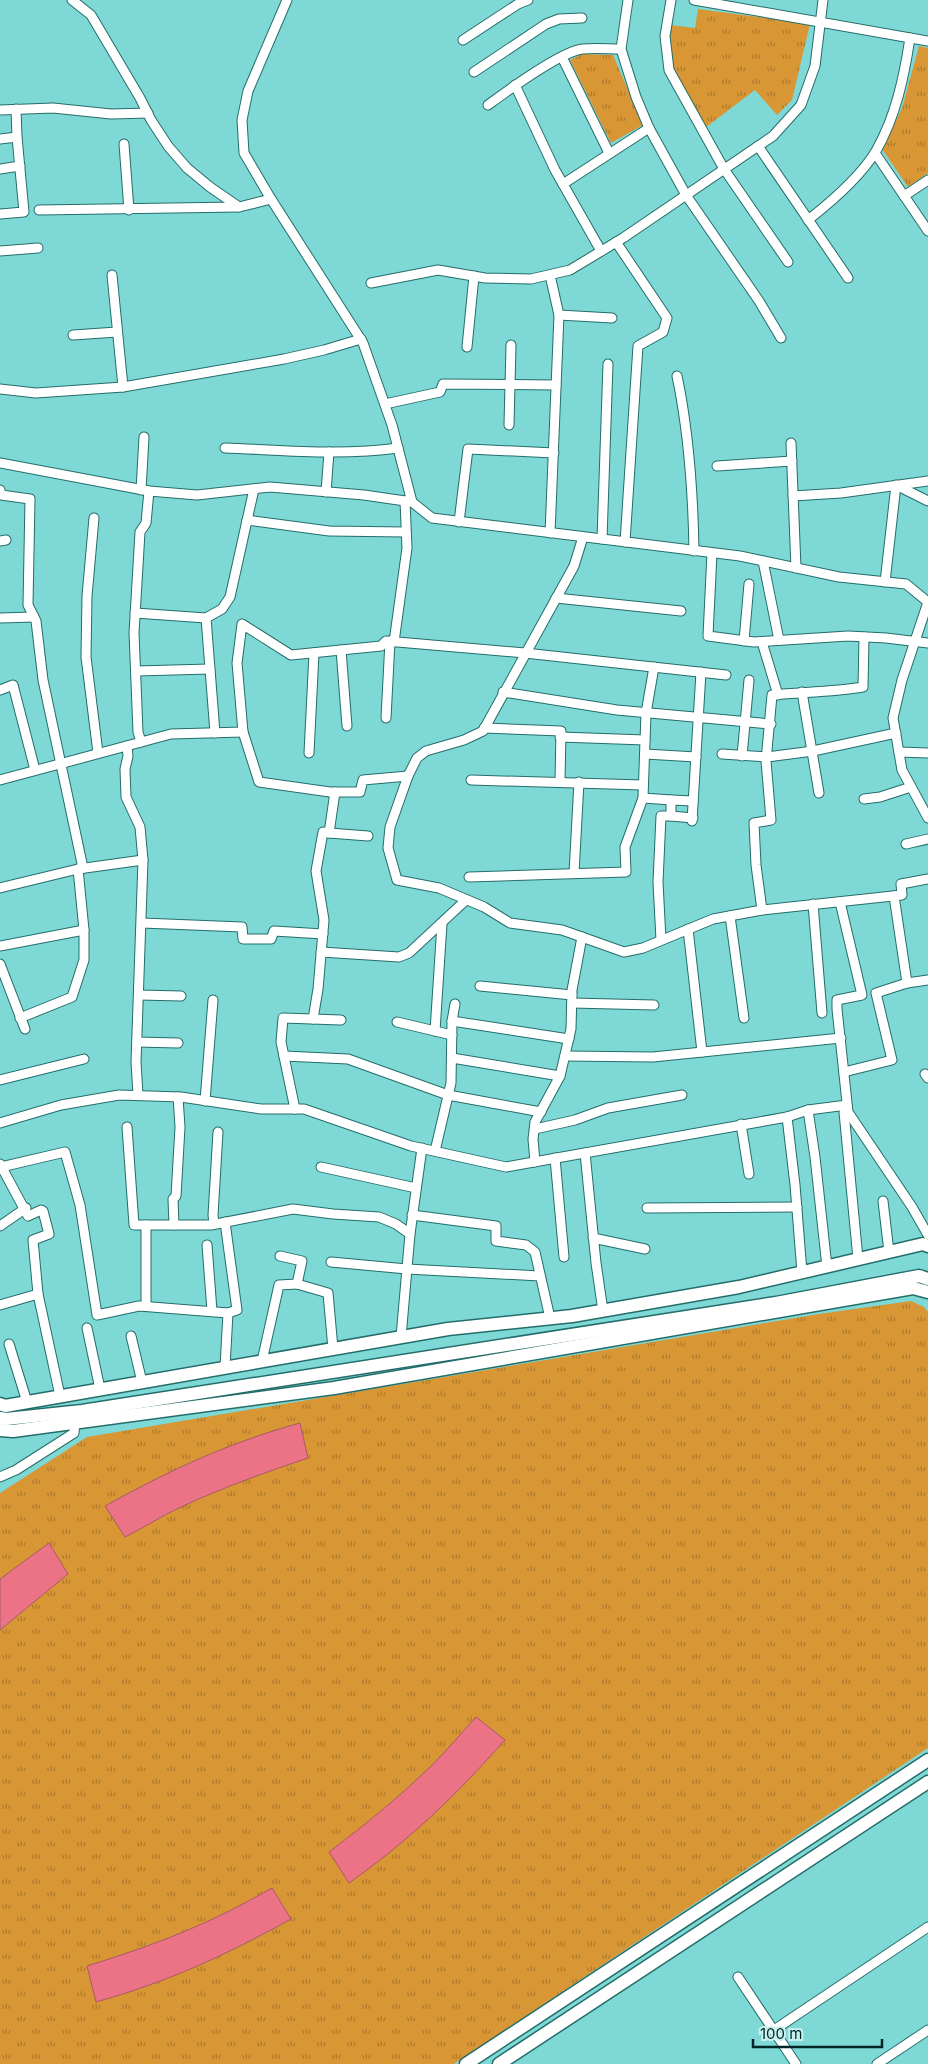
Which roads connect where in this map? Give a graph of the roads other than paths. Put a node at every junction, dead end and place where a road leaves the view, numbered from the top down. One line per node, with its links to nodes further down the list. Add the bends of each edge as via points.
1 (72, 0): 20 (street, via 92,15)
2 (287, 0): 35 (street, via 248,91 242,120 244,153)
3 (528, 0): 11 (street)
4 (628, 0): 13 (street)
5 (671, 0): 30 (street, via 665,36 669,70)
6 (694, 0): 9 (street)
7 (823, 0): 9 (street)
8 (582, 18): 15 (street, via 559,19 546,24)
9 (819, 21): 10 (street); 25 (street, via 816,66 801,105 773,136)
10 (910, 38): 12 (street); 27 (street, via 906,68 893,114)
11 (463, 40)
12 (928, 41)
13 (622, 49): 14 (street, via 581,49); 21 (street)
14 (562, 57): 16 (street); 26 (street)
15 (474, 72)
16 (515, 85): 17 (street); 32 (street)
17 (488, 105)
18 (16, 109): 19 (street); 20 (street); 22 (street)
19 (0, 110)
20 (148, 113): 36 (street, via 168,146 187,168)
21 (649, 128): 26 (street); 33 (street)
22 (17, 137): 23 (street); 28 (street)
23 (0, 139)
24 (124, 144): 38 (street)
25 (758, 146): 30 (street); 40 (street)
26 (609, 153): 32 (street)
27 (875, 153): 34 (street); 40 (street, via 840,194)
28 (20, 166): 29 (street); 39 (street, via 24,212)
29 (0, 169)
30 (724, 169): 33 (street); 46 (street)
31 (928, 180): 34 (street)
32 (563, 184): 45 (street)
33 (686, 195): 42 (street); 56 (street)
34 (904, 196): 41 (street)
35 (271, 199): 36 (street); 57 (street)
36 (239, 207): 38 (street)
37 (39, 210): 38 (street)
38 (129, 210)
39 (0, 214)
40 (808, 220): 50 (street)
41 (928, 231)
42 (616, 242): 45 (street); 93 (street, via 667,318 663,332 638,346)
43 (38, 248): 44 (street)
44 (0, 251)
45 (601, 251): 47 (street, via 570,270)
46 (788, 262)
47 (550, 274): 49 (street, via 531,279); 52 (street)
48 (112, 275): 54 (street)
49 (474, 276): 51 (street, via 438,270); 59 (street)
50 (848, 278)
51 (371, 282)
52 (559, 315): 53 (street); 63 (street)
53 (612, 318)
54 (117, 332): 55 (street); 64 (street)
55 (73, 335)
56 (781, 338)
57 (361, 340): 64 (street, via 284,359); 66 (street)
58 (511, 345): 62 (street)
59 (467, 347)
60 (608, 364): 92 (street)
61 (677, 376): 94 (street, via 685,413)
62 (510, 384): 63 (street); 66 (street, via 443,384 440,392); 67 (street)
63 (556, 385): 73 (street)
64 (123, 387): 65 (street, via 36,393)
65 (0, 389)
66 (385, 404): 71 (street)
67 (509, 425)
68 (144, 437): 81 (street)
69 (791, 443): 74 (street)
70 (225, 448): 72 (street)
71 (398, 448): 72 (street, via 373,452); 85 (street)
72 (329, 452): 82 (street)
73 (554, 453): 88 (street, via 468,449); 90 (street)
74 (792, 461): 76 (street); 83 (street)
75 (0, 464): 81 (street)
76 (717, 466)
77 (928, 481): 78 (street)
78 (896, 485): 83 (street); 84 (street); 98 (street)
79 (254, 489): 81 (street, via 196,495); 82 (street); 87 (street)
80 (0, 490): 104 (street, via 1,495 30,499 28,605)
81 (145, 490): 103 (street, via 146,523 140,532)
82 (326, 492): 85 (street)
83 (793, 496): 97 (street)
84 (928, 501)
85 (409, 502): 88 (street, via 432,518); 89 (street)
86 (94, 518): 143 (street, via 87,596 86,657)
87 (247, 520): 89 (street, via 329,531); 106 (street, via 230,597 222,608)
88 (459, 522): 90 (street)
89 (405, 532): 111 (street, via 407,548)
90 (550, 533): 91 (street)
91 (583, 537): 92 (street); 100 (street, via 574,566)
92 (602, 539): 93 (street)
93 (625, 542): 94 (street)
94 (694, 551): 95 (street)
95 (712, 553): 96 (street); 109 (street, via 708,636)
96 (763, 562): 97 (street); 108 (street)
97 (796, 568): 98 (street)
98 (885, 582): 101 (street, via 906,584)
99 (749, 584): 109 (street)
100 (556, 598): 102 (street); 116 (street)
101 (928, 602): 110 (street)
102 (681, 611)
103 (135, 614): 106 (street); 119 (street)
104 (34, 617): 105 (street); 151 (street)
105 (0, 618)
106 (206, 618): 118 (street)
107 (864, 637): 108 (street); 110 (street); 125 (street, via 863,687 833,692)
108 (779, 640): 112 (street)
109 (744, 641): 112 (street)
110 (915, 641): 113 (street); 136 (street, via 893,718)
111 (392, 642): 114 (street); 116 (street); 128 (street)
112 (762, 642): 126 (street)
113 (928, 643)
114 (341, 650): 115 (street); 132 (street)
115 (314, 653): 134 (street, via 290,655 242,624 238,663); 144 (street)
116 (525, 653): 117 (street); 124 (street)
117 (654, 667): 120 (street); 127 (street)
118 (210, 669): 119 (street); 135 (street)
119 (136, 671): 139 (street)
120 (701, 672): 121 (street); 129 (street)
121 (726, 675)
122 (749, 680): 130 (street)
123 (0, 690): 152 (street, via 13,685)
124 (503, 692): 127 (street); 133 (street)
125 (802, 692): 126 (street); 141 (street)
126 (778, 695): 131 (street, via 772,695)
127 (646, 713): 129 (street); 138 (street)
128 (386, 718)
129 (698, 718): 130 (street); 148 (street)
130 (745, 722): 131 (street); 149 (street)
131 (771, 724): 150 (street)
132 (347, 726)
133 (484, 728): 137 (street, via 560,731); 153 (street, via 464,740 426,751 417,758)
134 (243, 732): 135 (street); 160 (street, via 259,782)
135 (215, 733): 139 (street, via 171,734)
136 (896, 733): 141 (street); 142 (street)
137 (560, 737): 138 (street); 156 (street)
138 (645, 740): 146 (street)
139 (141, 742): 140 (street)
140 (126, 746): 143 (street); 172 (street, via 126,797 140,826)
141 (813, 751): 150 (street); 161 (street)
142 (899, 752): 145 (street); 159 (street, via 902,770)
143 (98, 753): 151 (street)
144 (309, 753)
145 (928, 753)
146 (644, 754): 148 (street); 158 (street)
147 (722, 754): 149 (street)
148 (696, 756): 165 (street)
149 (742, 756): 150 (street)
150 (767, 758): 182 (street, via 772,820 754,823)
151 (59, 764): 152 (street); 173 (street)
152 (35, 770): 154 (street)
153 (408, 776): 160 (street, via 363,780 360,792); 179 (street, via 390,827 388,848 397,880 438,888)
154 (0, 780)
155 (471, 780): 156 (street)
156 (560, 781): 157 (street)
157 (579, 782): 158 (street); 174 (street)
158 (643, 784): 162 (street)
159 (911, 787): 163 (street); 167 (street)
160 (335, 792): 168 (street)
161 (819, 793)
162 (643, 798): 164 (street); 174 (street, via 625,847 626,872)
163 (864, 799)
164 (671, 800): 165 (street); 166 (street)
165 (694, 801): 166 (street, via 692,819)
166 (670, 816): 190 (street, via 661,816 658,882)
167 (928, 818)
168 (329, 833): 169 (street); 188 (street, via 323,832 316,871 324,920)
169 (368, 836)
170 (928, 839): 171 (street)
171 (906, 844)
172 (143, 860): 173 (street); 184 (street)
173 (80, 868): 177 (street); 187 (street)
174 (574, 873): 175 (street)
175 (469, 877)
176 (928, 879): 178 (street, via 901,884 902,895)
177 (0, 888)
178 (894, 896): 180 (street); 195 (street)
179 (466, 900): 185 (street); 189 (street, via 510,922)
180 (840, 902): 181 (street); 213 (street, via 862,995 838,1000)
181 (813, 904): 182 (street); 203 (street)
182 (762, 910): 183 (street)
183 (730, 916): 186 (street); 205 (street)
184 (142, 923): 188 (street, via 242,927 243,940 271,939 274,931); 197 (street)
185 (442, 924): 192 (street, via 400,957); 211 (street)
186 (688, 929): 190 (street); 217 (street)
187 (84, 930): 191 (street); 204 (street, via 84,960 72,997)
188 (323, 934): 192 (street)
189 (582, 936): 190 (street, via 624,952); 199 (street)
190 (661, 940)
191 (0, 946)
192 (321, 952): 206 (street)
193 (0, 964): 204 (street)
194 (928, 980): 195 (street)
195 (907, 983): 222 (street, via 876,993 892,1060)
196 (480, 986): 199 (street)
197 (139, 995): 198 (street); 215 (street)
198 (181, 996)
199 (572, 999): 202 (street); 214 (street)
200 (213, 1000): 229 (street)
201 (455, 1004): 208 (street)
202 (654, 1005)
203 (822, 1013)
204 (20, 1018): 210 (street)
205 (744, 1018)
206 (313, 1019): 207 (street); 218 (street, via 283,1018 281,1042)
207 (341, 1020)
208 (452, 1021): 212 (street); 214 (street)
209 (397, 1022): 211 (street)
210 (25, 1029)
211 (435, 1031): 212 (street)
212 (452, 1035): 220 (street)
213 (841, 1038): 217 (street); 222 (street)
214 (569, 1039): 219 (street)
215 (137, 1042): 216 (street); 225 (street)
216 (178, 1043)
217 (702, 1052): 219 (street, via 653,1057)
218 (284, 1056): 226 (street, via 348,1059); 231 (street)
219 (565, 1056): 223 (street)
220 (452, 1058): 223 (street); 226 (street)
221 (84, 1059): 224 (street)
222 (844, 1072): 230 (street)
223 (560, 1076): 233 (street)
224 (0, 1080)
225 (138, 1095): 228 (street); 235 (street, via 61,1105)
226 (448, 1095): 233 (street); 241 (street)
227 (682, 1095): 238 (street, via 608,1108 575,1120)
228 (178, 1097): 229 (street); 257 (street, via 180,1127 176,1196 173,1199)
229 (205, 1100): 231 (street, via 261,1109)
230 (847, 1107): 232 (street); 260 (street); 268 (street, via 844,1112)
231 (296, 1109): 240 (street)
232 (808, 1110): 234 (street); 270 (street)
233 (541, 1112): 238 (street)
234 (786, 1117): 236 (street); 250 (street)
235 (0, 1123)
236 (741, 1124): 242 (street); 247 (street)
237 (127, 1127): 256 (street, via 134,1225)
238 (534, 1129): 244 (street)
239 (218, 1132): 255 (street)
240 (422, 1148): 241 (street); 248 (street)
241 (435, 1151): 244 (street, via 506,1167)
242 (585, 1153): 243 (street); 261 (street)
243 (555, 1158): 244 (street); 267 (street)
244 (535, 1162)
245 (1, 1165): 251 (street); 279 (street, via 65,1152 80,1205 97,1314)
246 (321, 1167): 248 (street)
247 (748, 1174)
248 (416, 1188): 253 (street)
249 (883, 1201): 265 (street)
250 (797, 1206): 252 (street); 272 (street)
251 (26, 1208): 258 (street); 277 (street, via 28,1216 43,1211 49,1234 33,1240)
252 (647, 1208)
253 (412, 1215): 259 (street); 273 (street, via 496,1226 496,1241 526,1245 535,1252)
254 (225, 1222): 255 (street); 259 (street, via 293,1210 379,1217); 282 (street, via 237,1310)
255 (214, 1224): 257 (street)
256 (146, 1225): 257 (street); 279 (street)
257 (174, 1225)
258 (0, 1226)
259 (410, 1234): 271 (street)
260 (928, 1235)
261 (593, 1238): 264 (street); 280 (street)
262 (207, 1245): 281 (street)
263 (928, 1246): 265 (street, via 923,1244)
264 (645, 1250)
265 (889, 1252): 268 (street)
266 (280, 1256): 275 (street, via 302,1261)
267 (564, 1257)
268 (858, 1259): 270 (street)
269 (331, 1262): 271 (street)
270 (827, 1266): 272 (street)
271 (407, 1269): 273 (street); 287 (street)
272 (802, 1272): 280 (street, via 739,1287)
273 (540, 1276): 283 (street)
274 (928, 1279): 284 (street, via 919,1276 776,1303)
275 (297, 1284): 289 (street, via 328,1293); 290 (street, via 279,1285)
276 (928, 1292): 298 (street, via 913,1288 334,1388)
277 (38, 1294): 278 (street); 294 (street)
278 (0, 1305)
279 (146, 1306): 281 (street)
280 (609, 1309): 283 (street); 284 (street)
281 (212, 1311): 282 (street)
282 (228, 1312): 291 (street)
283 (550, 1318): 287 (street)
284 (619, 1327): 297 (street, via 82,1411)
285 (88, 1328): 293 (street)
286 (131, 1336): 292 (street)
287 (401, 1337): 289 (street)
288 (10, 1344): 295 (street)
289 (333, 1349): 290 (street)
290 (262, 1361): 291 (street)
291 (225, 1367): 292 (street)
292 (142, 1382): 293 (street)
293 (100, 1389): 294 (street)
294 (60, 1396): 295 (street)
295 (27, 1402): 296 (street)
296 (0, 1404)
297 (0, 1418)
298 (75, 1422): 299 (street); 300 (street, via 74,1433)
299 (0, 1430)
300 (0, 1477)
301 (928, 1760): 307 (street)
302 (928, 1782): 308 (street)
303 (928, 1927): 305 (street)
304 (738, 1977): 305 (street)
305 (774, 2030): 309 (street)
306 (928, 2030): 310 (street)
307 (466, 2064)
308 (499, 2064)
309 (796, 2064)
310 (877, 2064)

